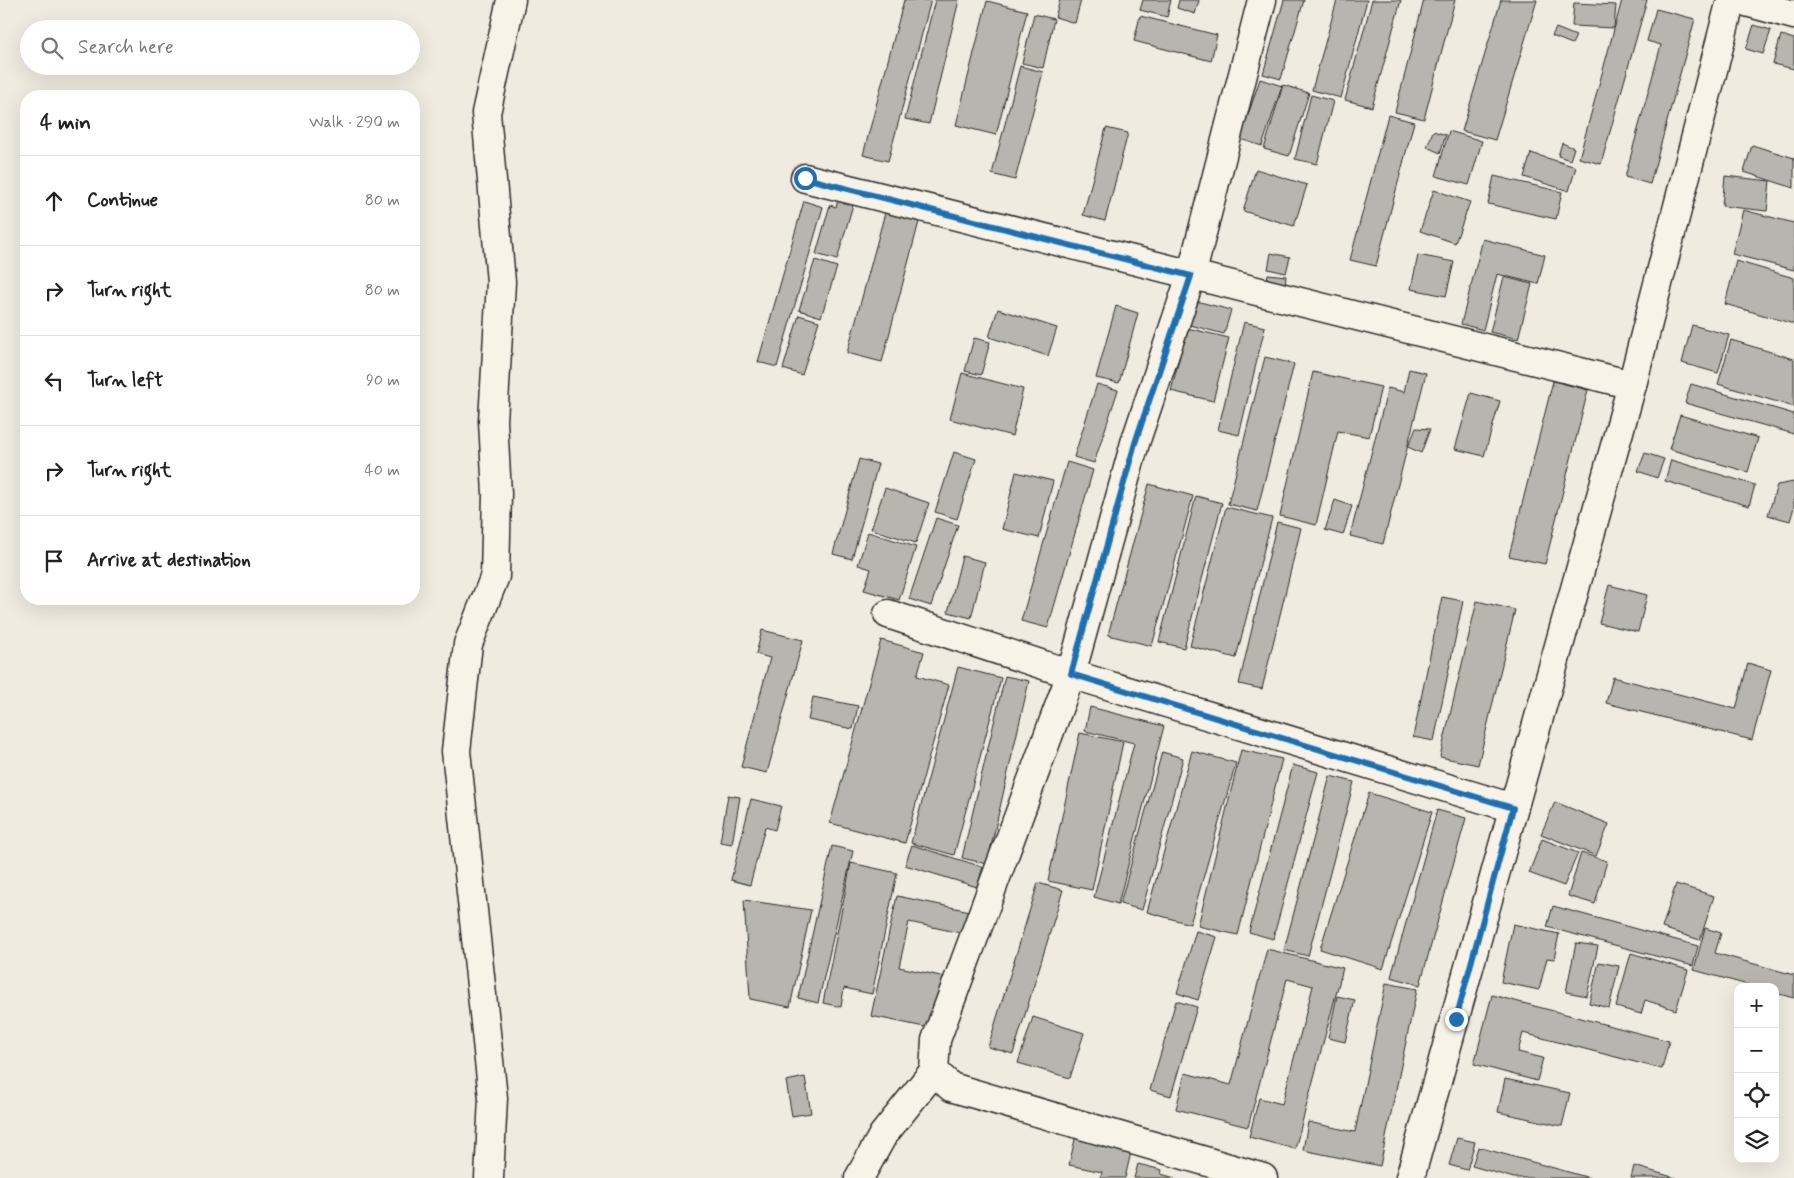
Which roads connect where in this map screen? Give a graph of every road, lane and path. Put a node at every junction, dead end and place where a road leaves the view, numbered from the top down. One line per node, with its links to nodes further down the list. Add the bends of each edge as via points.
1 (511, 0): 13 (street, via 486,113 501,282 493,422 497,494 495,576 468,644 456,751 493,1098)
2 (1262, 0): 7 (street)
3 (1731, 0): 8 (street)
4 (1739, 0): 5 (street)
5 (1794, 15)
6 (805, 178): 7 (street)
7 (1191, 276): 8 (street); 10 (street, via 1135,443)
8 (1632, 385): 11 (street)
9 (888, 614): 10 (street)
10 (1071, 674): 11 (street); 12 (street, via 936,1040)
11 (1513, 808): 16 (street)
12 (934, 1071): 14 (street, via 883,1135); 15 (street, via 951,1087)
13 (489, 1178)
14 (859, 1178)
15 (1263, 1178)
16 (1410, 1178)

